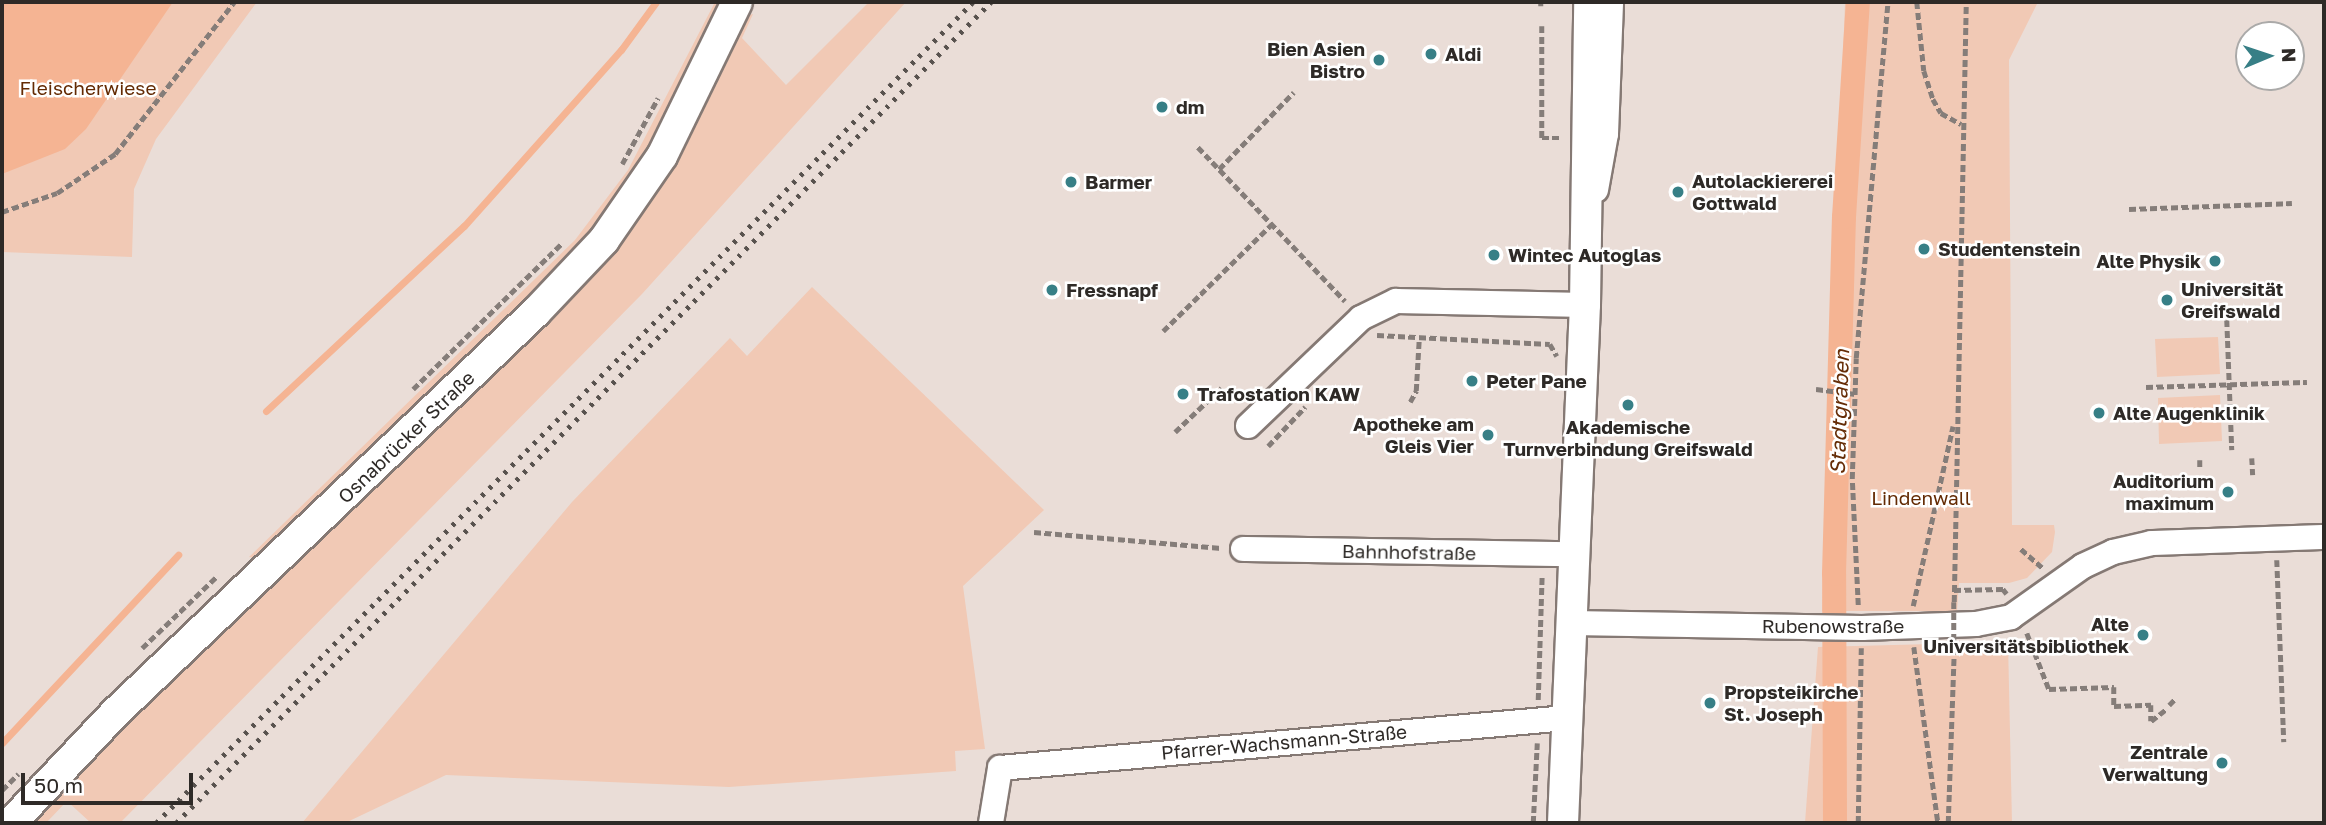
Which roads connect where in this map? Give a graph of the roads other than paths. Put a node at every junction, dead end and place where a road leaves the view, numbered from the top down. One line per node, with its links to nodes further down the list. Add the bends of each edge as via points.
1 (737, 2): 12 (main road, Osnabrücker Straße, via 662,156 604,240 536,312 115,713)
2 (1589, 2): 4 (main road)
3 (1611, 2): 4 (street, via 1606,134)
4 (1587, 243): 5 (main road)
5 (1586, 305): 6 (street, via 1396,301 1361,318); 9 (main road)
6 (1248, 426)
7 (2324, 537): 10 (street, Rubenowstraße, via 2151,543 2113,552 2083,566 2011,617 1976,624 1859,628)
8 (1243, 549): 9 (street, Bahnhofstraße)
9 (1574, 554): 10 (main road)
10 (1572, 623): 11 (main road)
11 (1567, 719): 13 (street, Pfarrer-Wachsmann-Straße, via 1000,768); 14 (main road)
12 (11, 823)
13 (991, 823)
14 (1563, 823)

